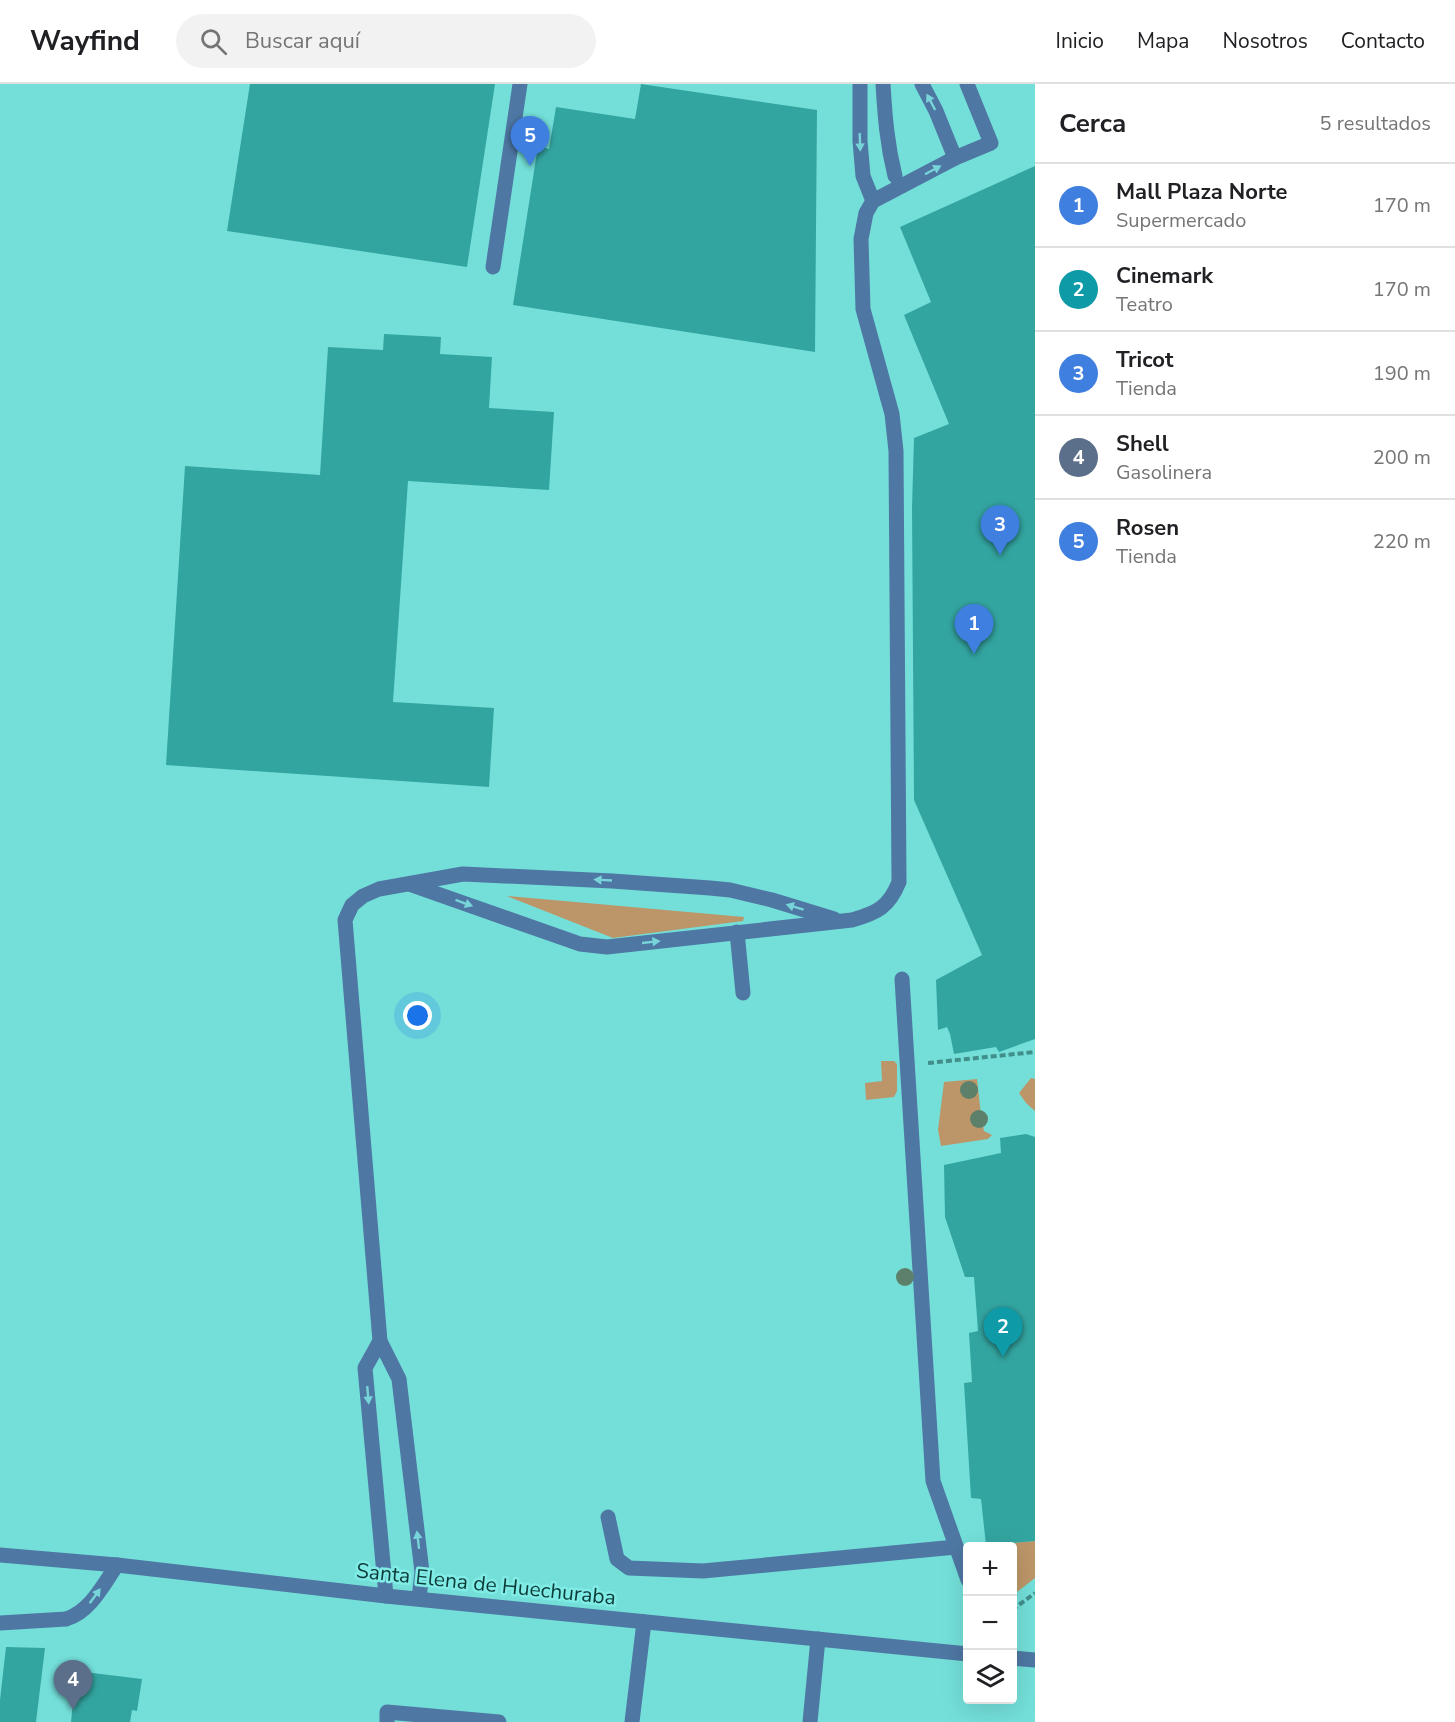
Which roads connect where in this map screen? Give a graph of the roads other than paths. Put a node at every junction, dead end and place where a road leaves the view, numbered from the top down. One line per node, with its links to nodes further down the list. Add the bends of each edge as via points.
1 (520, 84): 9 (street)
2 (860, 84): 8 (street, one-way to 8, via 862,176)
3 (883, 84): 7 (street, via 885,129)
4 (922, 84): 6 (street, one-way to 4)
5 (967, 84): 6 (street, via 991,143)
6 (955, 158): 8 (street, one-way to 6)
7 (895, 176)
8 (873, 201): 11 (street, via 866,213 861,239 861,291 862,309 894,426 899,882 884,907)
9 (493, 267)
10 (409, 884): 11 (street, one-way to 10, via 828,918 772,900 711,888 463,874); 12 (street, one-way to 12, via 580,944 607,946); 15 (street, via 363,896 352,905 345,920)
11 (852, 920): 12 (street)
12 (737, 932): 14 (street)
13 (903, 979): 17 (street, via 933,1481)
14 (743, 993)
15 (380, 1341): 21 (street, one-way to 21, via 365,1368); 22 (street, one-way to 15, via 422,1572 399,1379)
16 (608, 1516): 17 (street, via 617,1559 629,1568 703,1571)
17 (956, 1547): 20 (street)
18 (0, 1555): 19 (street, Santa Elena de Huechuraba)
19 (117, 1565): 21 (street, Santa Elena de Huechuraba); 24 (street, one-way to 19, via 75,1617)
20 (963, 1566)
21 (386, 1596): 22 (street, Santa Elena de Huechuraba)
22 (419, 1598): 23 (street, Santa Elena de Huechuraba)
23 (644, 1622): 25 (street, Santa Elena de Huechuraba); 31 (street)
24 (0, 1623)
25 (818, 1640): 26 (street, Santa Elena de Huechuraba); 32 (street)
26 (963, 1654)
27 (1017, 1658): 28 (street)
28 (1035, 1660)
29 (387, 1722): 30 (street, via 387,1712)
30 (500, 1722)
31 (632, 1722)
32 (810, 1722)

